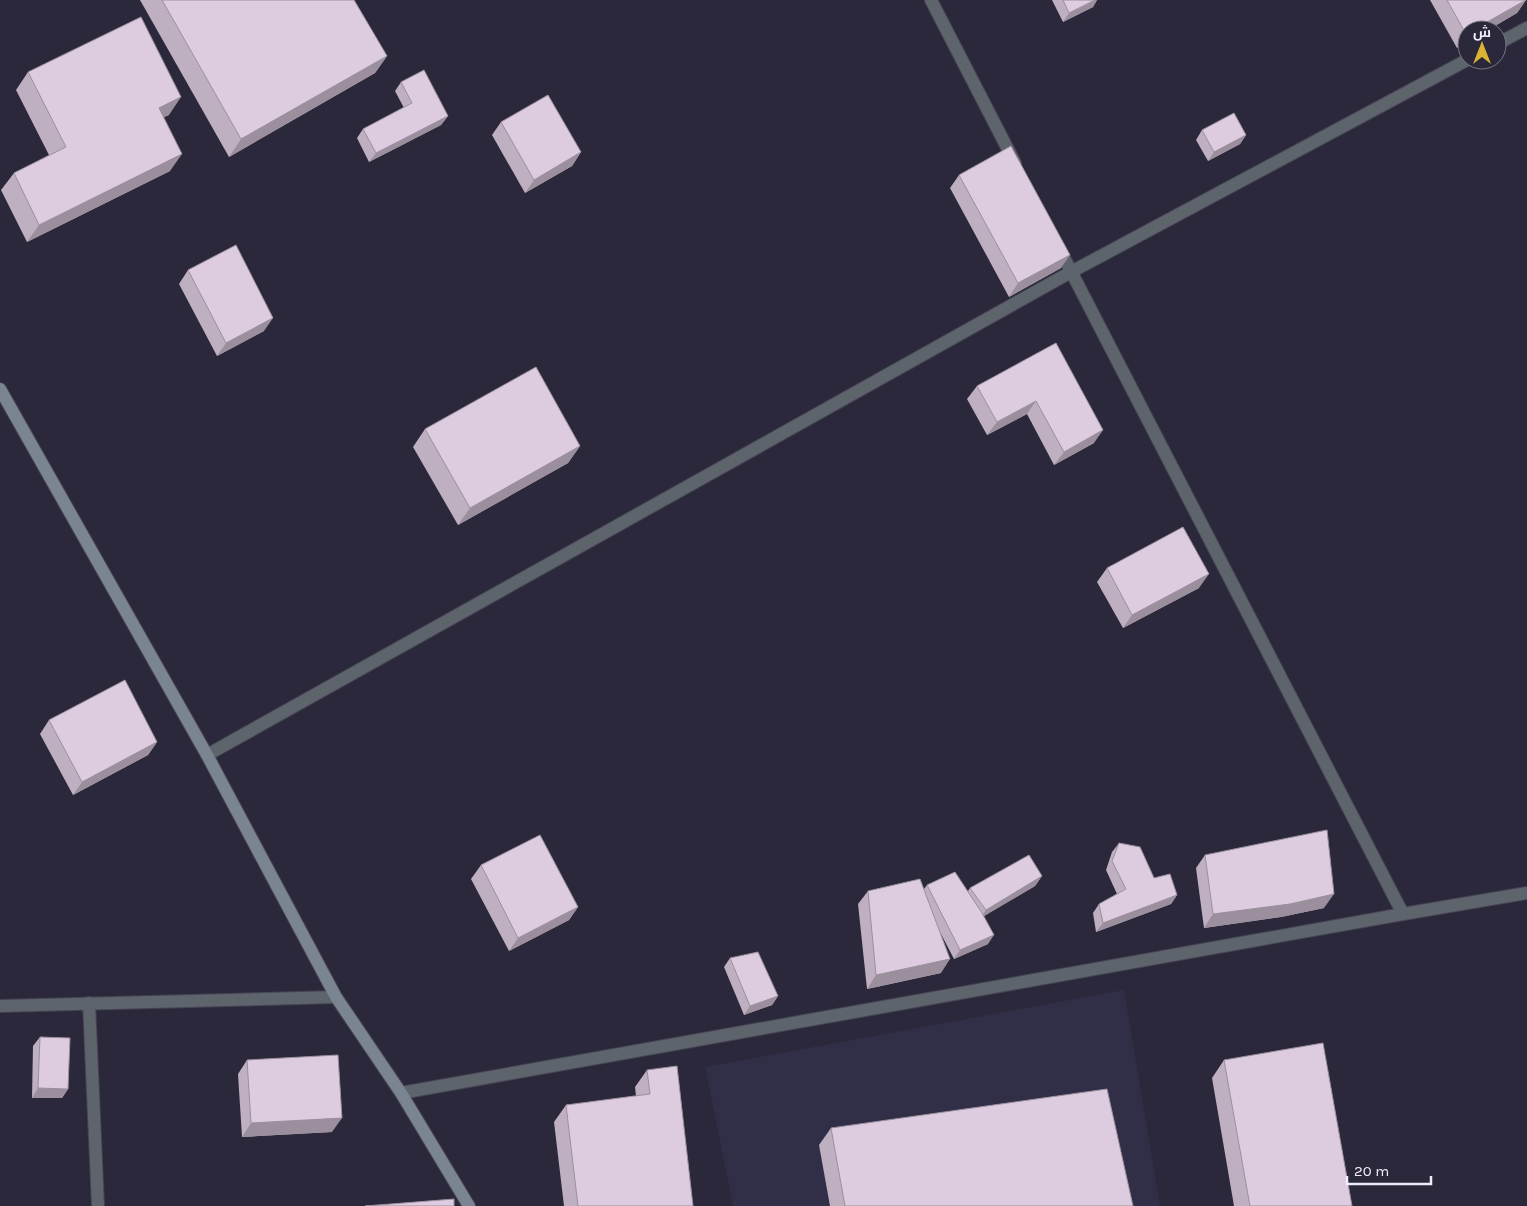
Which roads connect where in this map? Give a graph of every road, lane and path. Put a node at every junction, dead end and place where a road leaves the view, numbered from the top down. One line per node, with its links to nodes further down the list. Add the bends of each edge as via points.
1 (931, 0): 5 (street)
2 (1527, 28): 3 (street)
3 (1507, 39)
4 (1457, 66): 7 (street)
5 (1021, 175)
6 (1053, 236): 7 (street)
7 (1071, 272): 9 (street); 11 (street)
8 (0, 389): 9 (street)
9 (208, 755): 12 (street)
10 (1527, 893): 11 (street)
11 (1403, 914): 15 (street)
12 (336, 997): 13 (street); 15 (street)
13 (89, 1003): 14 (street); 16 (street)
14 (0, 1006)
15 (402, 1093): 17 (street)
16 (98, 1206)
17 (469, 1206)

